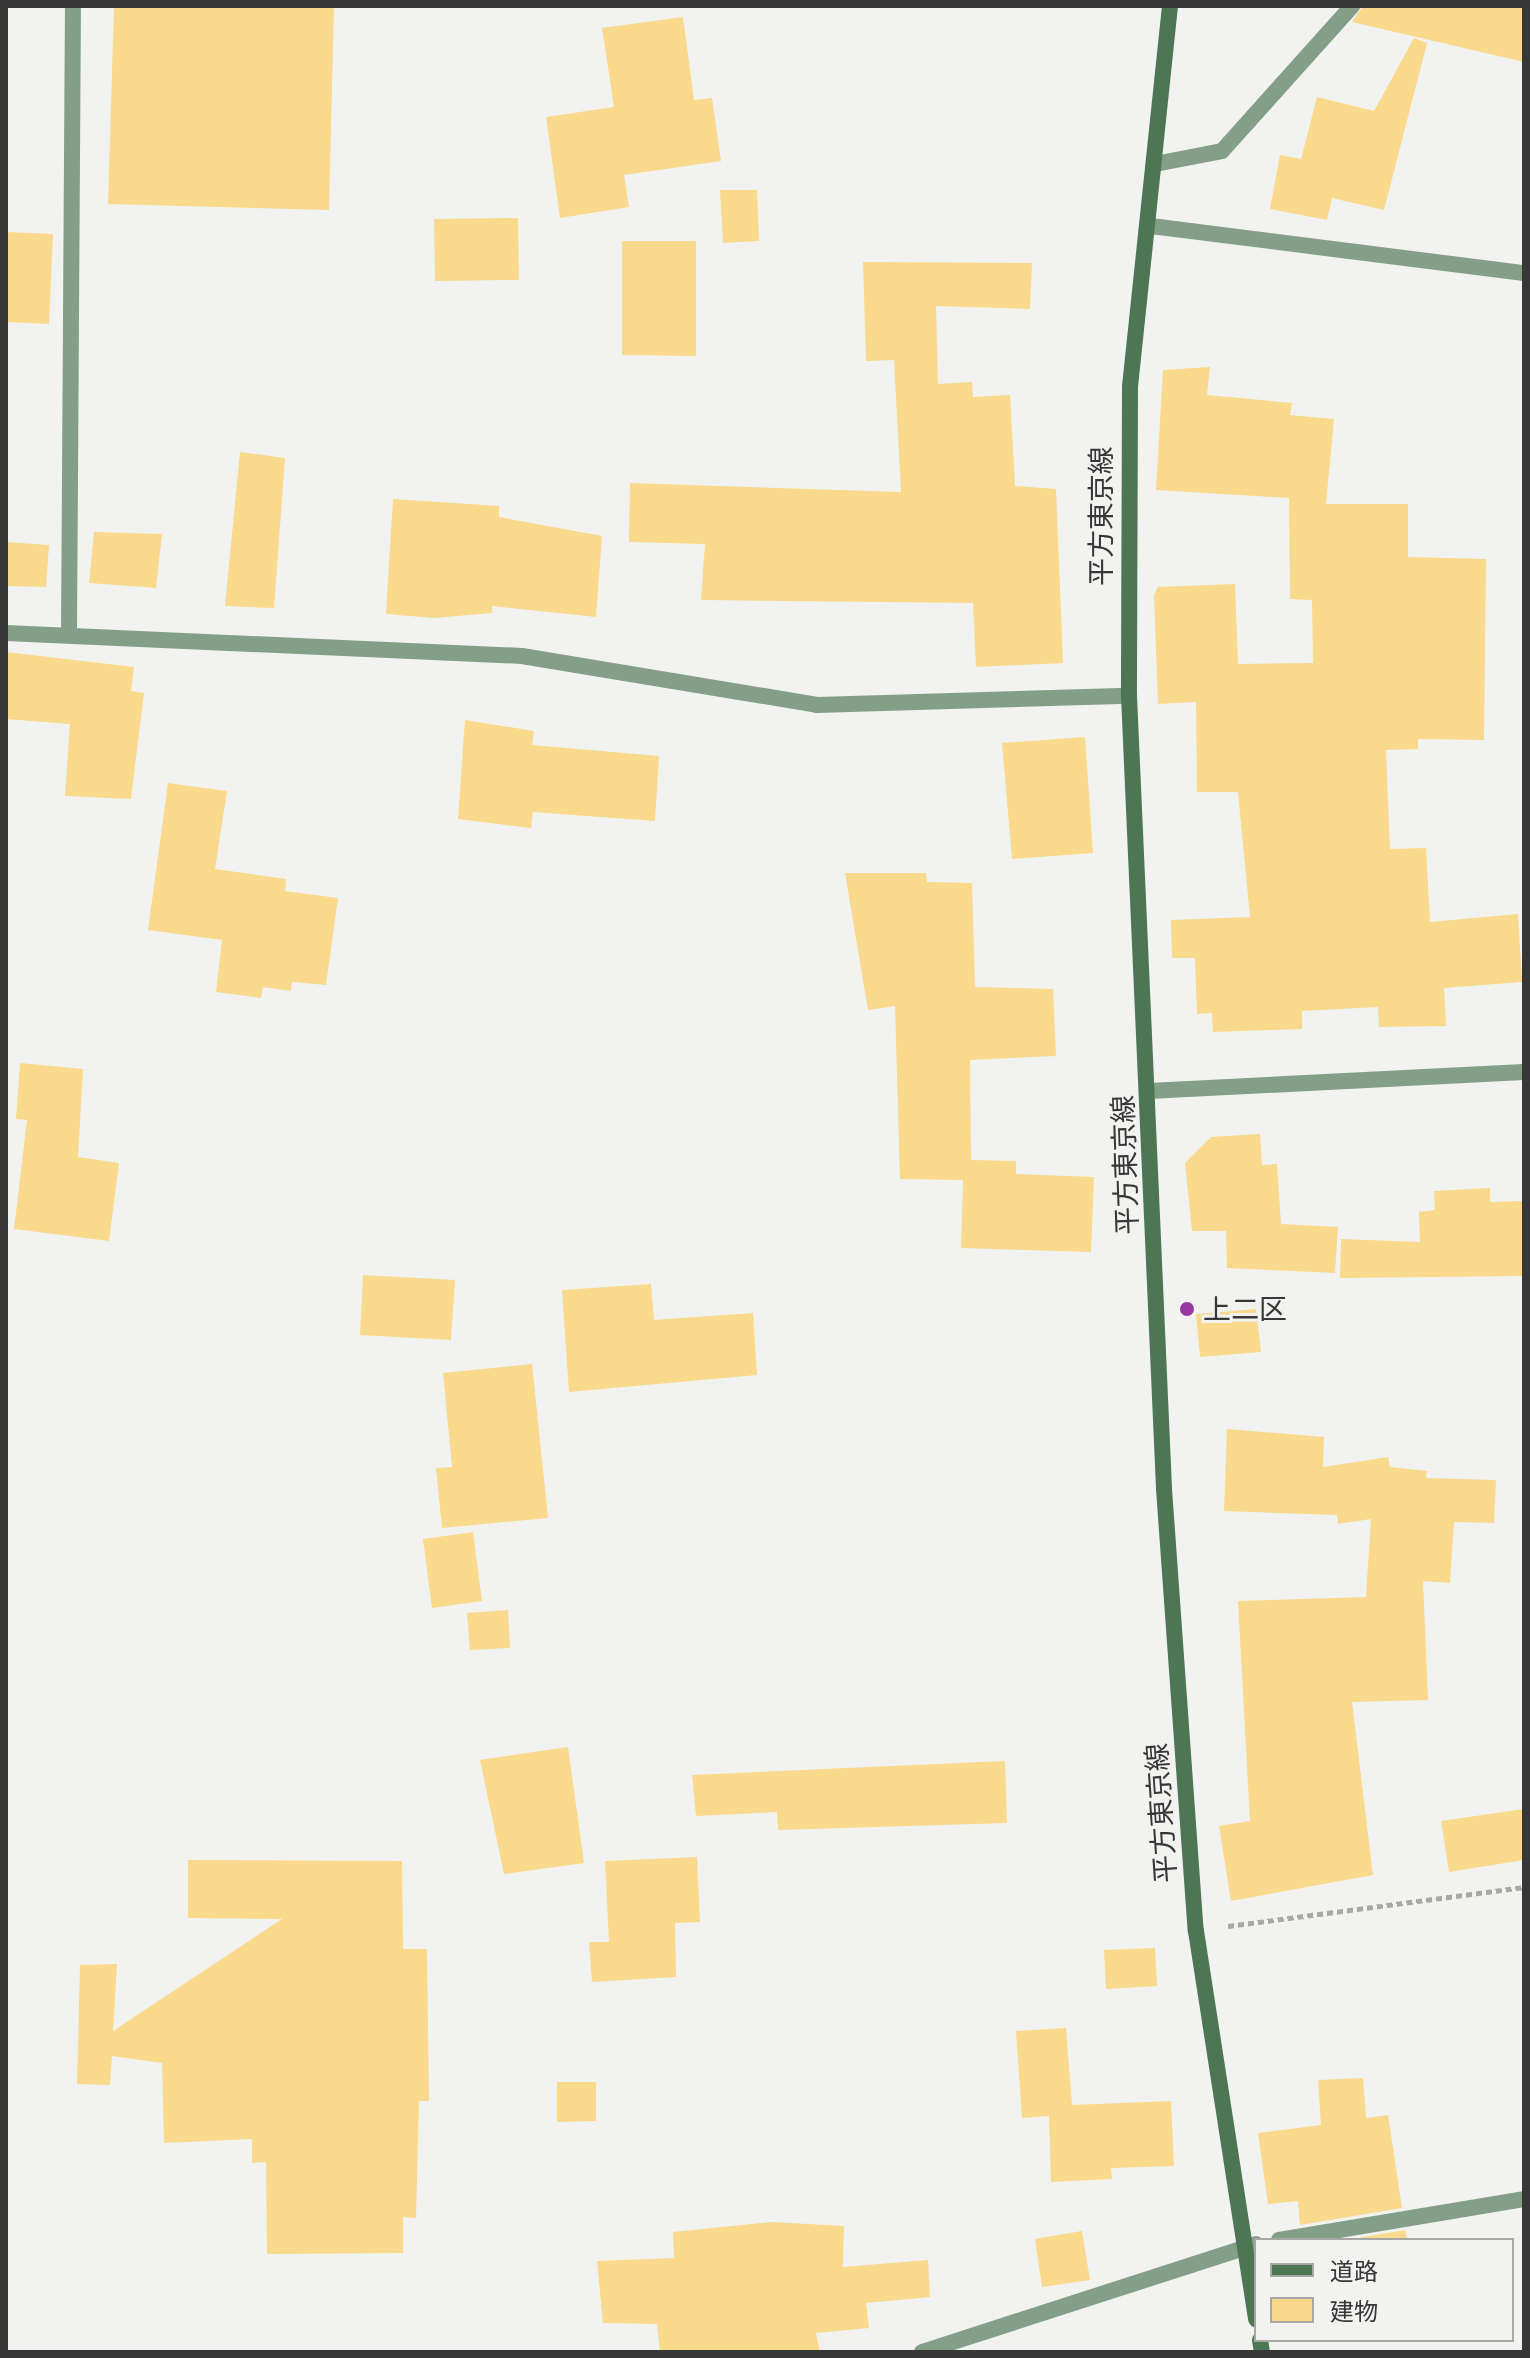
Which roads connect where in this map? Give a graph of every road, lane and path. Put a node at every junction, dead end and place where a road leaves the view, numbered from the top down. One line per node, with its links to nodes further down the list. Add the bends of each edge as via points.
1 (73, 6): 8 (street)
2 (1170, 6): 4 (main road, 平方東京線)
3 (1352, 6): 4 (street, via 1222,151)
4 (1155, 164): 5 (main road, 平方東京線)
5 (1151, 226): 6 (street); 9 (main road, 平方東京線, via 1124,491)
6 (1524, 273)
7 (6, 633): 8 (street)
8 (69, 635): 9 (street, via 522,656 817,705)
9 (1129, 696): 11 (main road, 平方東京線)
10 (1524, 1072): 11 (street)
11 (1149, 1091): 13 (main road, 平方東京線, via 1164,1489)
12 (1524, 1887): 13 (path)
13 (1196, 1931): 16 (main road, 平方東京線)
14 (1524, 2199): 15 (street)
15 (1291, 2238)
16 (1250, 2245): 17 (main road, 平方東京線); 18 (street)
17 (1254, 2294)
18 (922, 2352)

